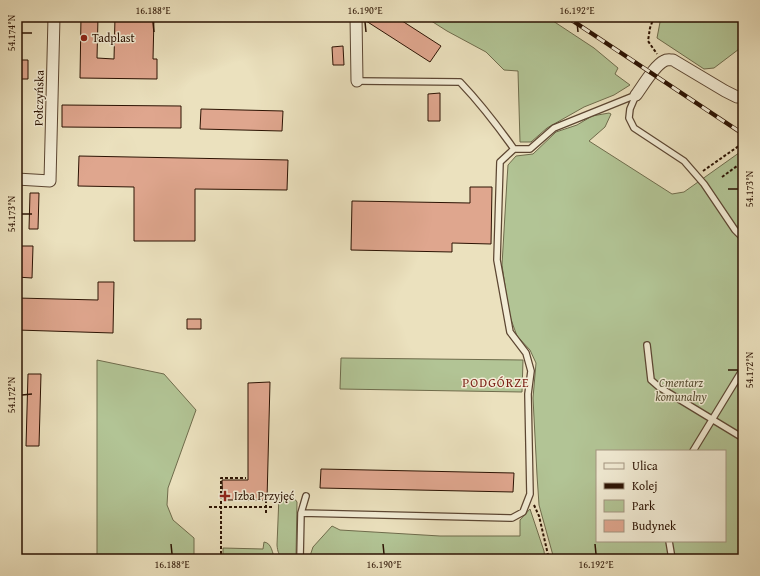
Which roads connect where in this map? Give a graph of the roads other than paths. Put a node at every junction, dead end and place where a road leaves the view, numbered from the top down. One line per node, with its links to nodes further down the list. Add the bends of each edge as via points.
1 (54, 17): 7 (street, Połczyńska, via 50,181)
2 (356, 17): 3 (street)
3 (357, 81): 6 (lane, via 460,82)
4 (636, 96): 5 (street, via 651,73 663,61 673,60 725,91); 6 (lane, via 554,128 530,149); 8 (lane, via 628,118 634,128 684,161)
5 (743, 97)
6 (514, 149): 15 (lane, via 500,162 497,260 510,332 526,353 531,371 528,394 530,494 523,512 512,518)
7 (17, 179)
8 (743, 238)
9 (647, 345): 11 (lane, via 651,380)
10 (743, 369): 11 (lane)
11 (713, 420): 12 (lane); 13 (lane)
12 (743, 438)
13 (694, 450)
14 (306, 496): 15 (lane)
15 (301, 513): 17 (lane)
16 (670, 542): 18 (lane)
17 (300, 559)
18 (672, 559)

